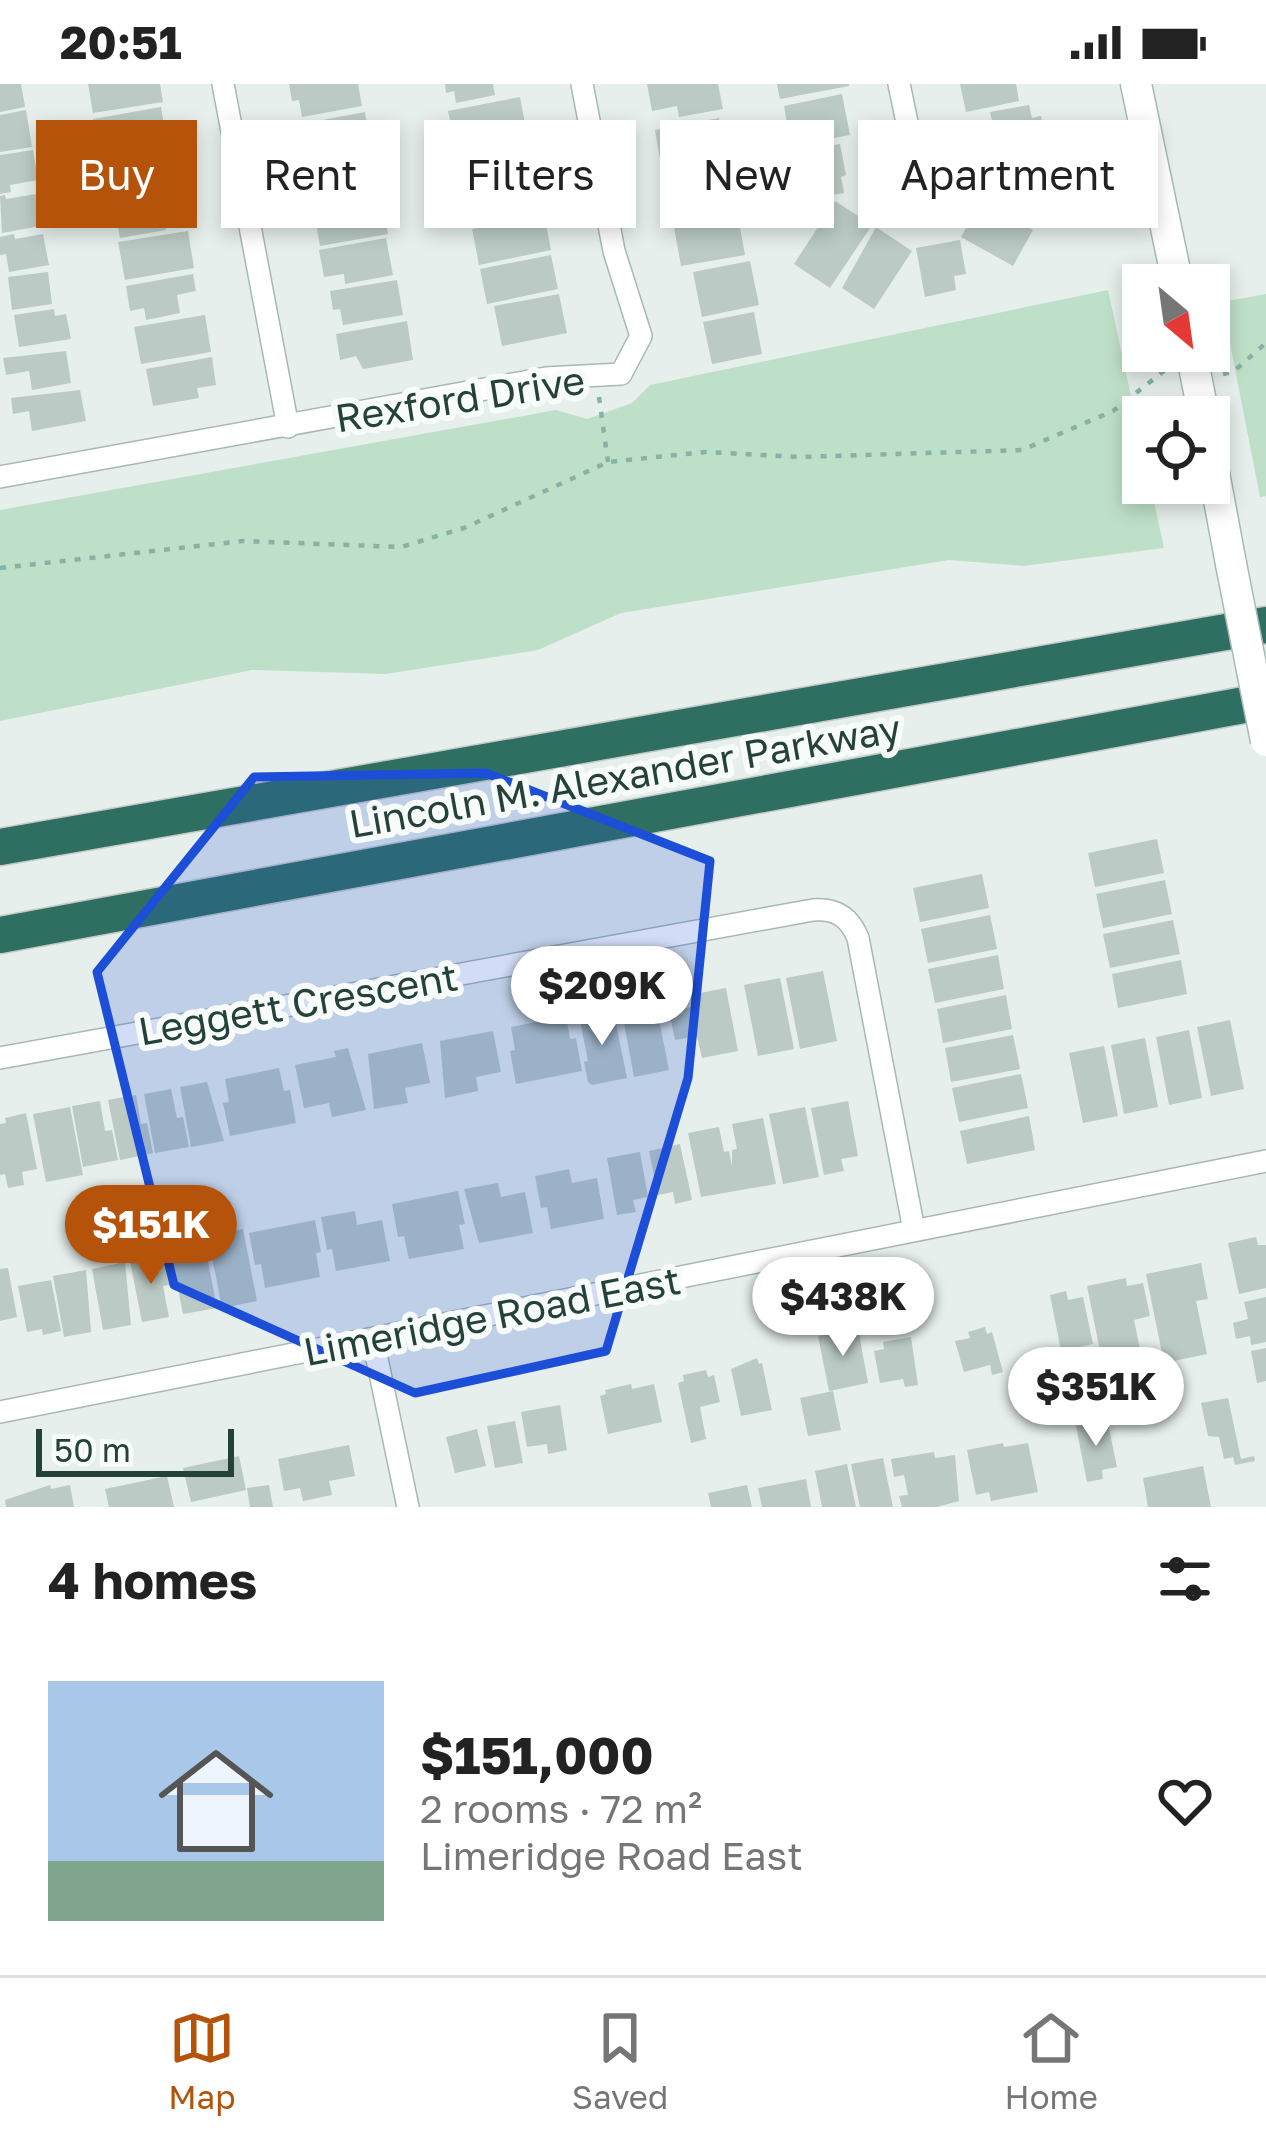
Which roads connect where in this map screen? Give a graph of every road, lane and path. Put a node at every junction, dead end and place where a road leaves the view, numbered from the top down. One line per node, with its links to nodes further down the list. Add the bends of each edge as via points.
1 (223, 84): 11 (street)
2 (582, 84): 10 (street, Rexford Drive, via 614,251 641,336 621,374)
3 (899, 84): 5 (street)
4 (1136, 84): 6 (main road)
5 (907, 120)
6 (1174, 264)
7 (1266, 343): 9 (path, via 1233,372)
8 (1161, 372): 12 (path, via 1113,411 1022,450 706,452)
9 (1201, 372)
10 (596, 378): 11 (street, Rexford Drive, via 546,378); 12 (path)
11 (288, 427): 13 (street, Rexford Drive)
12 (608, 462): 15 (path, via 464,528 401,547 243,541)
13 (0, 477)
14 (1220, 504): 18 (main road, bridge)
15 (0, 568)
16 (1266, 625): 19 (highway, Lincoln M. Alexander Parkway)
17 (1266, 701): 20 (highway, Lincoln M. Alexander Parkway)
18 (1266, 741)
19 (0, 847)
20 (0, 935)
21 (0, 1058): 23 (street, Leggett Crescent, via 830,910 858,938)
22 (1266, 1161): 23 (street, Limeridge Road East)
23 (914, 1230): 24 (street, Limeridge Road East)
24 (373, 1340): 25 (street, Limeridge Road East); 26 (street)
25 (0, 1412)
26 (408, 1507)

